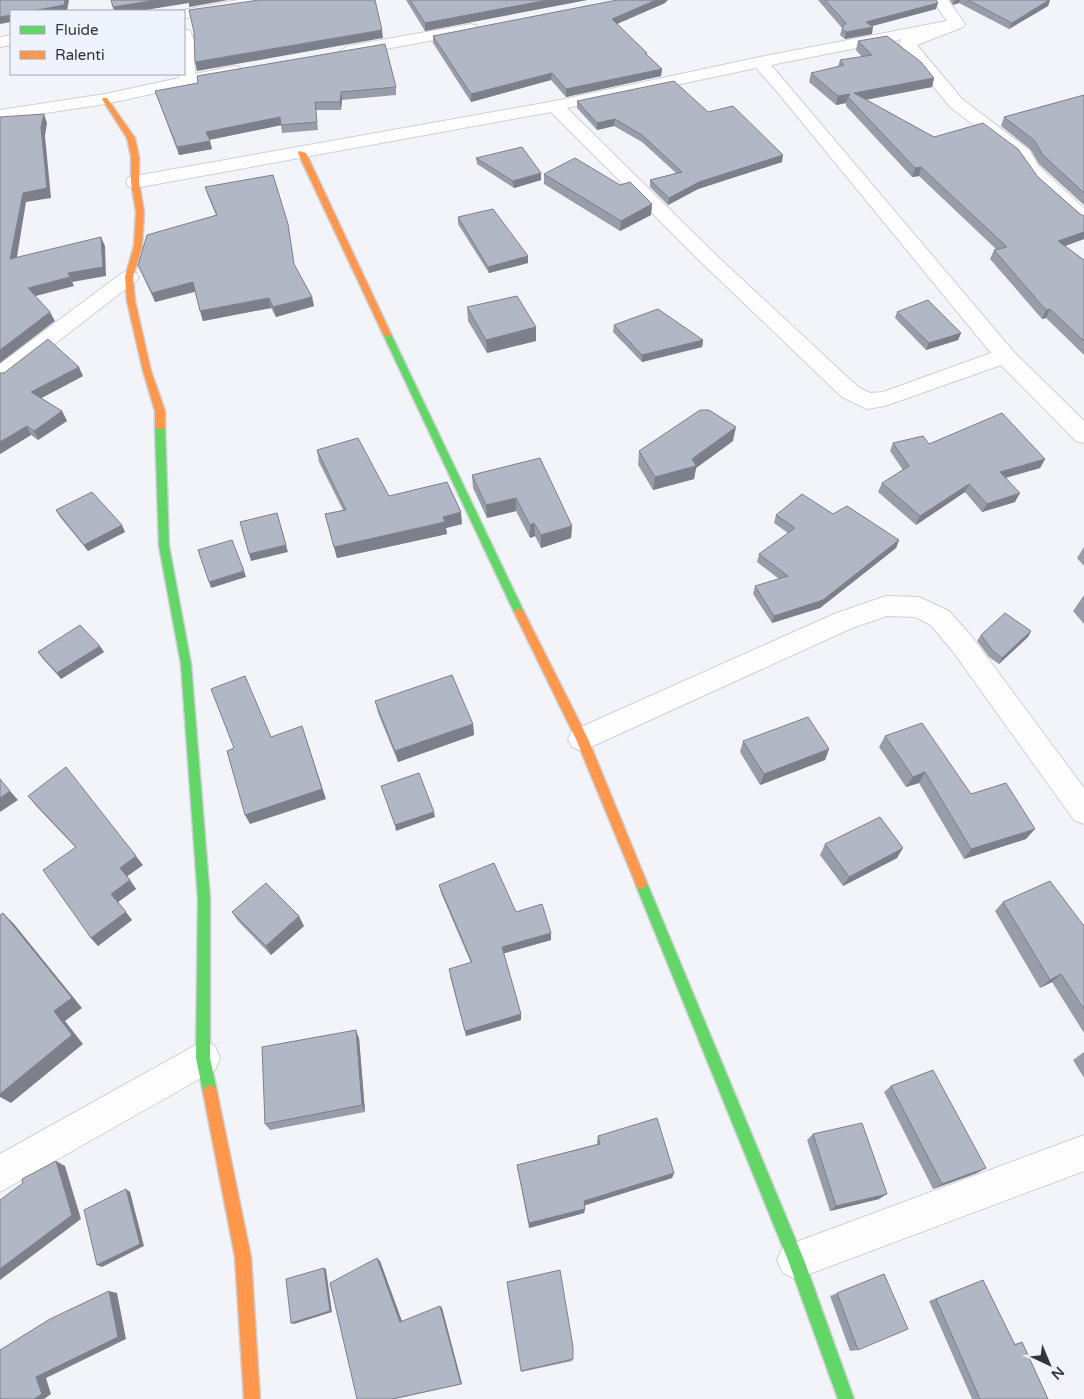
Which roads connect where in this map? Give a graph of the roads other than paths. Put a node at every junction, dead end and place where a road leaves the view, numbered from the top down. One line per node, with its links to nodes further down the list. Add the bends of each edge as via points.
1 (270, 0): 3 (street)
2 (940, 0): 4 (street)
3 (185, 13)
4 (957, 24): 8 (street); 16 (street, via 907,43 956,103 1023,154 1043,181)
5 (484, 27): 7 (street)
6 (185, 37): 10 (street)
7 (330, 54)
8 (760, 62): 12 (street); 18 (street)
9 (254, 68): 10 (street)
10 (187, 80): 11 (street)
11 (105, 99): 13 (street); 15 (street, via 131,138)
12 (555, 106): 14 (street); 18 (street, via 710,260 850,392 867,401 885,399)
13 (0, 115)
14 (302, 153): 15 (street); 21 (street, via 488,549)
15 (135, 182): 17 (street, via 140,212 138,246)
16 (1084, 218)
17 (129, 277): 19 (street); 23 (street, via 137,330 160,410 164,546 186,664 204,899)
18 (1005, 356): 20 (street)
19 (0, 375)
20 (1084, 435)
21 (582, 739): 22 (street, via 843,621 886,606 919,607 940,618 963,645); 26 (street)
22 (1084, 811)
23 (203, 1058): 25 (street); 27 (street, via 243,1257)
24 (1084, 1153): 26 (street)
25 (0, 1174)
26 (796, 1260): 28 (street)
27 (252, 1399)
28 (846, 1399)

